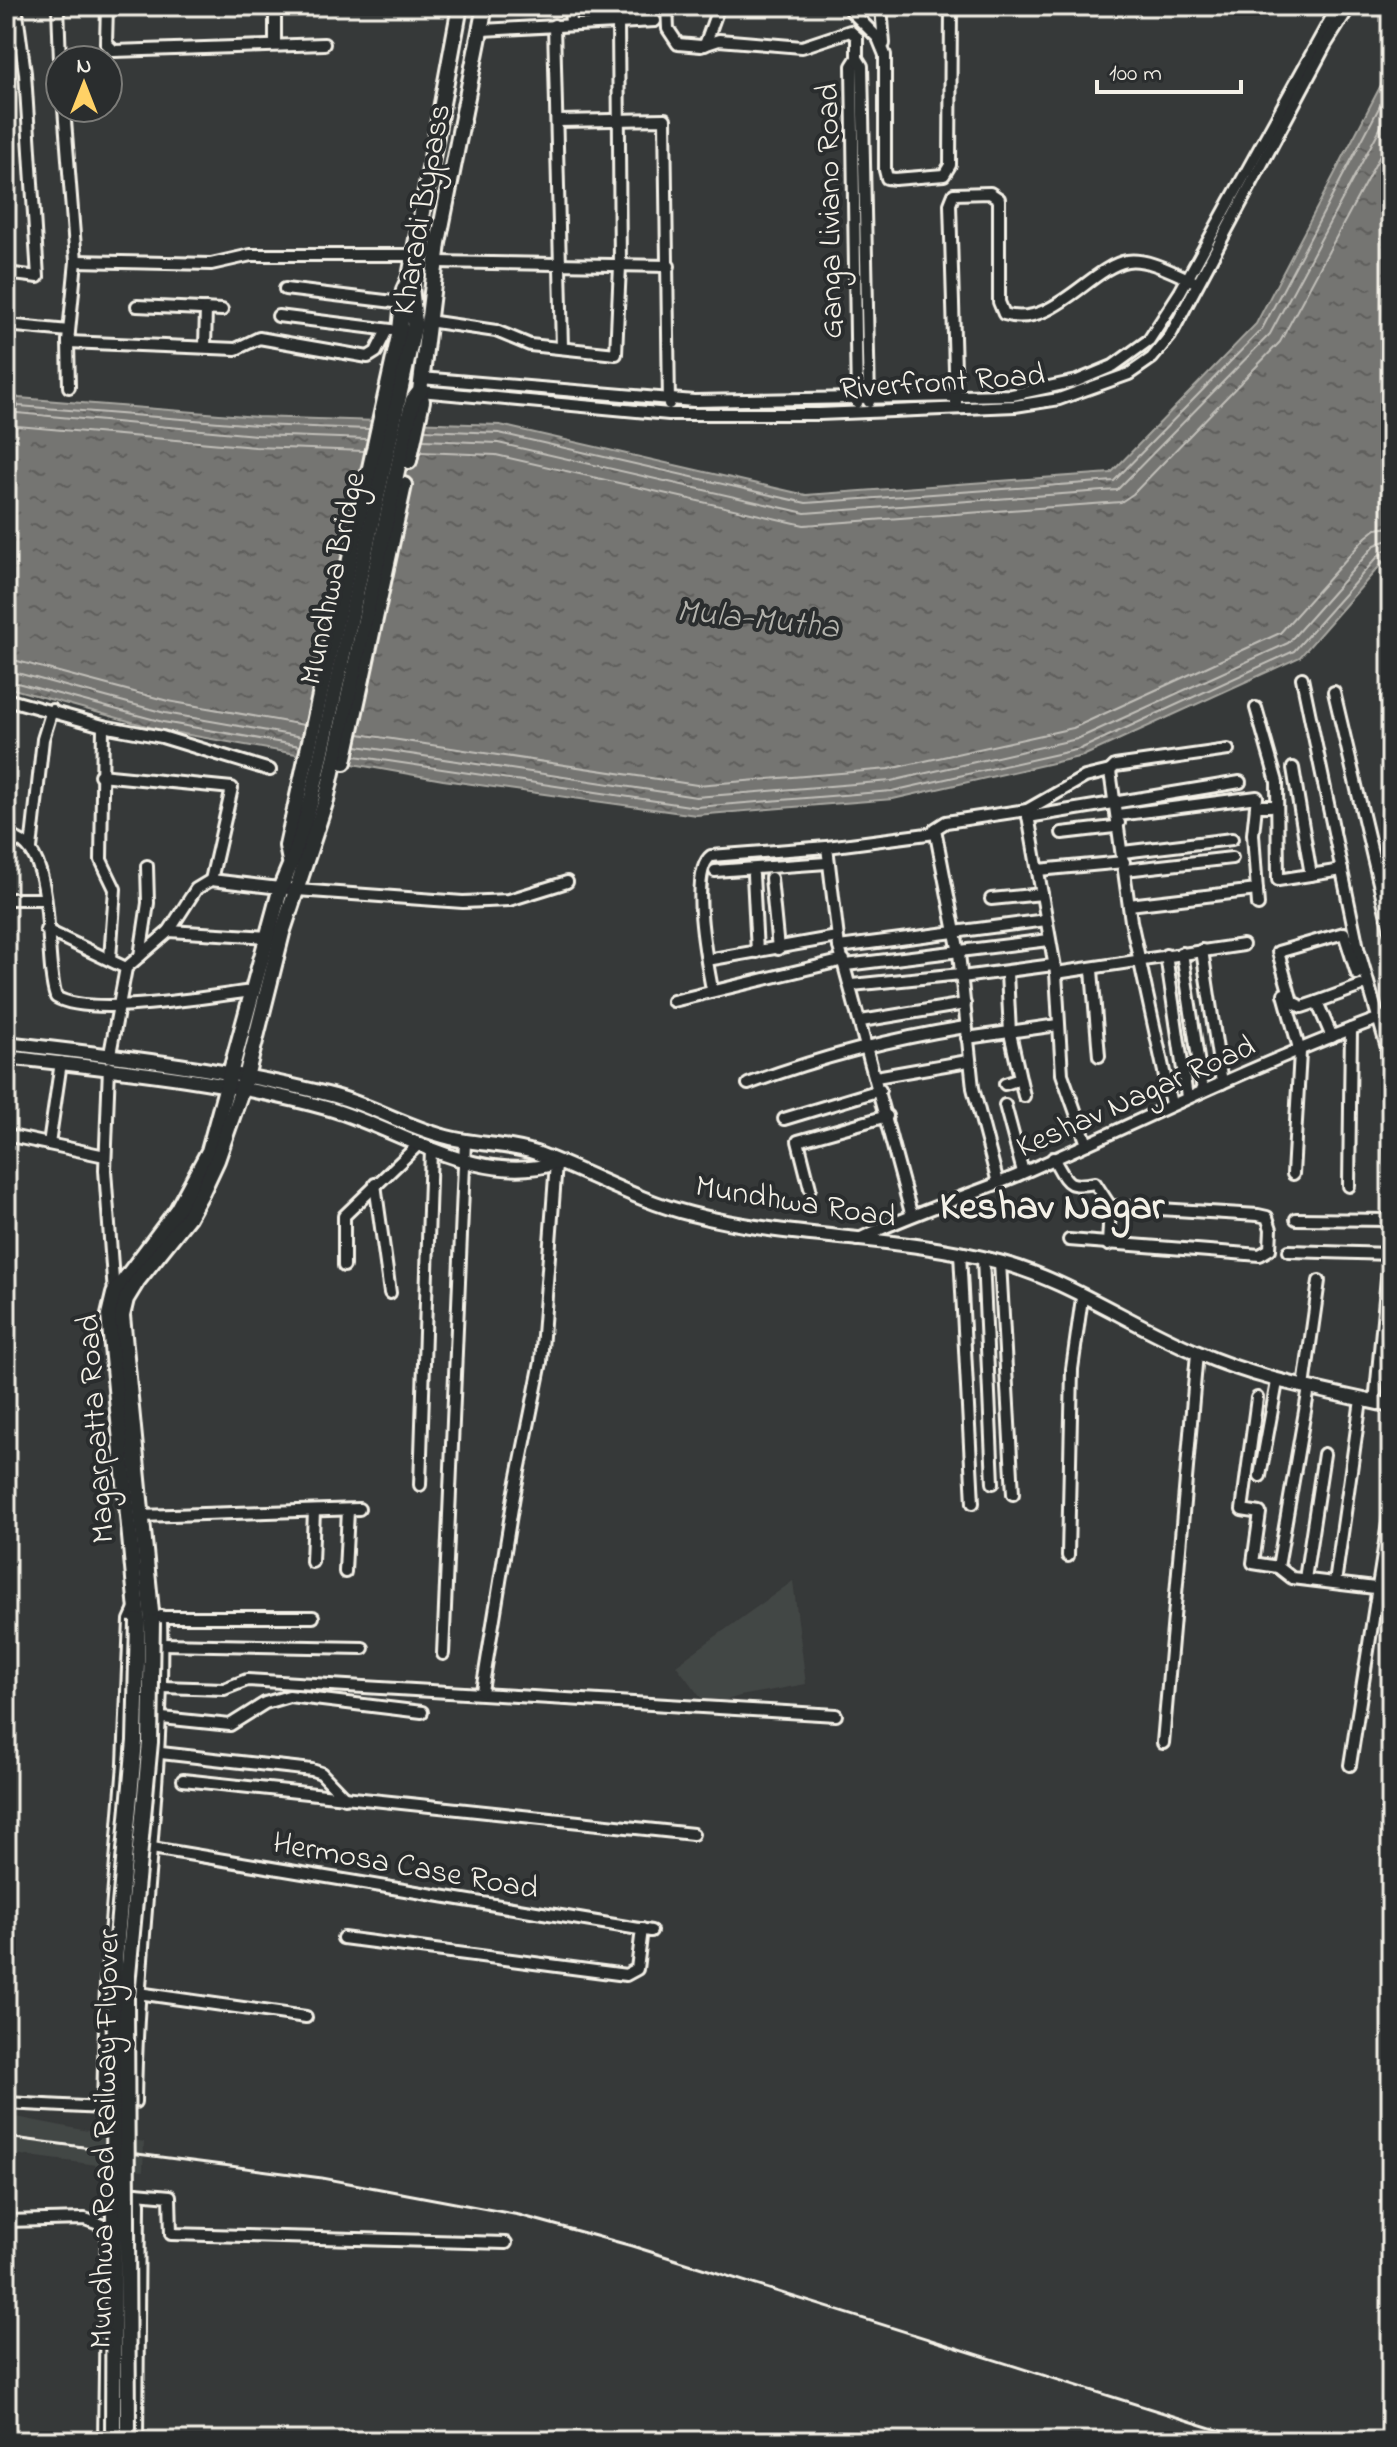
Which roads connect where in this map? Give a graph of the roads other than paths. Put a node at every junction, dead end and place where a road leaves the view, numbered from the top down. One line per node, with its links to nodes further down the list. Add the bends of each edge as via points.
1 (16, 6): 36 (street, via 38,277)
2 (58, 6): 20 (street)
3 (107, 6): 21 (street, via 106,43 114,51)
4 (275, 6): 21 (street)
5 (460, 6): 30 (highway, Kharadi Bypass)
6 (570, 6): 16 (street)
7 (667, 6): 23 (street, Ganga Liviano Road, via 668,29 678,44)
8 (719, 6): 23 (street)
9 (881, 6): 24 (street)
10 (951, 6): 24 (street, via 951,158 944,175 887,178)
11 (1346, 6): 29 (street, Riverfront Road)
12 (482, 7): 18 (highway, Kharadi Bypass)
13 (851, 9): 19 (street, Ganga Liviano Road); 24 (street, via 878,38)
14 (655, 21): 15 (street)
15 (618, 23): 16 (street); 26 (street)
16 (571, 24): 17 (street)
17 (554, 25): 18 (street); 25 (street)
18 (482, 30): 32 (highway, Kharadi Bypass)
19 (850, 31): 23 (street, Ganga Liviano Road, via 802,47 719,40); 28 (street, Ganga Liviano Road, via 857,37 862,66)
20 (59, 44)
21 (275, 44): 22 (street)
22 (324, 44)
23 (705, 45)
24 (885, 55)
25 (559, 121): 26 (street); 33 (street)
26 (619, 122): 34 (street); 35 (street, via 665,119)
27 (65, 124): 31 (street)
28 (859, 173): 55 (street, Ganga Liviano Road); 56 (street, Ganga Liviano Road)
29 (1242, 188): 38 (street, Riverfront Road); 39 (street, Riverfront Road)
30 (414, 255): 31 (street, via 251,255 211,264); 37 (highway, Kharadi Bypass)
31 (76, 261): 49 (street)
32 (437, 262): 33 (street); 46 (highway, Kharadi Bypass)
33 (563, 265): 34 (street); 51 (street)
34 (620, 266): 35 (street); 51 (street, via 616,354)
35 (669, 266): 57 (street)
36 (6, 273)
37 (410, 277): 41 (highway); 52 (highway, Kharadi Bypass, via 415,323)
38 (1187, 279): 39 (street); 58 (street, Riverfront Road, via 1149,340 1113,366 1043,390); 58 (street, via 1142,262 1124,262 1049,308 1004,314 999,302 999,199 990,193 954,194 950,204)
39 (1198, 284): 58 (street, Riverfront Road, via 1170,336 1129,374 1059,399)
40 (285, 289): 41 (street)
41 (402, 303): 48 (highway)
42 (137, 306): 43 (street)
43 (206, 309): 44 (street); 50 (street)
44 (222, 310)
45 (278, 316): 48 (street)
46 (428, 321): 51 (street); 53 (highway, Kharadi Bypass)
47 (6, 325): 49 (street)
48 (393, 331): 50 (street, via 368,357 259,338 241,348); 77 (highway)
49 (69, 336): 50 (street); 54 (street)
50 (205, 347)
51 (562, 348)
52 (404, 371): 77 (highway, Mundhwa Bridge)
53 (420, 385): 57 (street, Riverfront Road); 61 (street, Riverfront Road); 77 (highway, Kharadi Bypass, via 422,401)
54 (69, 387)
55 (857, 398): 56 (street, Riverfront Road); 57 (street, Riverfront Road); 59 (street, Ganga Liviano Road)
56 (869, 399): 58 (street, Riverfront Road); 60 (street, Ganga Liviano Road)
57 (669, 401): 61 (street)
58 (956, 403): 60 (street, Riverfront Road)
59 (857, 412): 60 (street, Riverfront Road); 61 (street, Riverfront Road)
60 (870, 412)
61 (669, 414)
62 (1302, 678): 95 (street)
63 (1334, 692): 114 (street)
64 (6, 699): 67 (street)
65 (1387, 699): 68 (street)
66 (1256, 708): 98 (street, via 1277,782 1276,875 1281,881)
67 (52, 710): 69 (street); 89 (street, via 43,739)
68 (1391, 716)
69 (103, 726): 72 (street, via 162,737); 74 (street)
70 (1228, 750): 73 (street, via 1115,766)
71 (1293, 768): 98 (street)
72 (270, 770)
73 (1110, 771): 78 (street); 82 (street, via 1085,777)
74 (100, 775): 100 (street, via 232,788); 126 (street, via 101,860 115,889)
75 (1240, 782): 76 (street)
76 (1186, 792): 78 (street); 81 (street)
77 (318, 798): 102 (highway, via 290,861); 102 (highway, Magarpatta Road, via 305,869)
78 (1115, 801): 82 (street); 83 (street)
79 (1256, 806): 80 (street); 81 (street, via 1257,797); 103 (street)
80 (1271, 806)
81 (1188, 807): 83 (street)
82 (1027, 813): 84 (street, via 946,822); 94 (street)
83 (1118, 819): 85 (street, via 1114,827); 91 (street)
84 (935, 833): 88 (street); 112 (street)
85 (1062, 833)
86 (6, 837): 89 (street, via 22,840)
87 (1232, 839): 91 (street)
88 (827, 847): 92 (street); 127 (street, via 717,853 706,860 700,878)
89 (31, 849): 106 (street, via 43,873)
90 (1232, 858): 91 (street)
91 (1124, 861): 94 (street); 108 (street)
92 (827, 863): 96 (street); 117 (street)
93 (147, 866): 125 (street)
94 (1038, 870): 104 (street)
95 (1342, 870): 98 (street); 146 (street)
96 (715, 871)
97 (753, 875): 121 (street)
98 (1311, 875)
99 (771, 878): 119 (street)
100 (211, 880): 102 (street); 113 (street, via 196,889)
101 (567, 882): 102 (street, via 509,900 463,902)
102 (289, 889): 115 (highway, Magarpatta Road); 164 (highway, Magarpatta Road, via 282,933)
103 (1257, 890): 108 (street); 109 (street)
104 (1042, 894): 107 (street); 110 (street)
105 (6, 899): 106 (street)
106 (45, 899): 111 (street)
107 (991, 899)
108 (1129, 905): 128 (street)
109 (1258, 905)
110 (1046, 920): 112 (street); 116 (street)
111 (46, 930): 126 (street); 144 (street, via 56,997 79,1006)
112 (953, 930): 117 (street); 122 (street)
113 (169, 931): 115 (street); 125 (street)
114 (1391, 934)
115 (268, 937): 139 (highway, Magarpatta Road)
116 (1049, 940): 122 (street); 131 (street)
117 (838, 942): 119 (street); 129 (street)
118 (1243, 945): 120 (street)
119 (778, 949): 121 (street)
120 (1202, 950): 123 (street); 165 (street)
121 (757, 952): 127 (street)
122 (959, 953): 129 (street); 135 (street)
123 (1182, 953): 124 (street); 169 (street)
124 (1166, 955): 128 (street); 171 (street)
125 (140, 956): 130 (street)
126 (110, 959): 130 (street)
127 (707, 960): 138 (street)
128 (1139, 961): 132 (street); 172 (street)
129 (845, 963): 136 (street); 138 (street)
130 (126, 968): 144 (street)
131 (1055, 969): 132 (street); 133 (street); 148 (street)
132 (1092, 970): 156 (street)
133 (1007, 973): 135 (street); 151 (street)
134 (1357, 974): 142 (street, via 1344,933 1278,952 1292,1002 1302,1007)
135 (962, 976): 136 (street); 143 (street)
136 (852, 985): 147 (street)
137 (1361, 986): 142 (street)
138 (712, 989): 141 (street)
139 (253, 991): 144 (street); 164 (highway, Magarpatta Road)
140 (1283, 992): 155 (street)
141 (673, 1001)
142 (1317, 1002): 152 (street)
143 (965, 1004): 147 (street); 150 (street)
144 (118, 1006): 158 (street)
145 (1391, 1014): 146 (street, Keshav Nagar Road)
146 (1380, 1018): 149 (street, Keshav Nagar Road); 163 (street)
147 (861, 1021): 154 (street)
148 (1058, 1025): 151 (street); 179 (street, via 1062,1074)
149 (1351, 1029): 152 (street, Keshav Nagar Road); 190 (street)
150 (966, 1032): 151 (street); 154 (street); 159 (street)
151 (1010, 1033): 162 (street)
152 (1332, 1037): 155 (street, Keshav Nagar Road)
153 (6, 1043): 158 (main road, Mundhwa Road)
154 (867, 1045): 161 (street); 166 (street)
155 (1300, 1052): 165 (street, Keshav Nagar Road); 187 (street)
156 (1099, 1056)
157 (6, 1057): 160 (main road, Mundhwa Road)
158 (110, 1061): 160 (main road, Mundhwa Road); 164 (main road, Mundhwa Road); 181 (street)
159 (968, 1061): 161 (street); 188 (street)
160 (61, 1062): 178 (street)
161 (876, 1077): 168 (street)
162 (1020, 1079): 167 (street); 170 (street)
163 (1390, 1081): 185 (street)
164 (237, 1083): 177 (main road, Mundhwa Road, via 338,1097); 180 (main road, Mundhwa Road, via 330,1109); 208 (highway, Magarpatta Road, via 191,1186); 225 (highway, Magarpatta Road, via 202,1192 126,1299 121,1330)
165 (1222, 1083): 169 (street, Keshav Nagar Road)
166 (748, 1084)
167 (1005, 1084)
168 (880, 1090): 174 (street); 175 (street)
169 (1203, 1091): 171 (street, Keshav Nagar Road)
170 (1024, 1096)
171 (1187, 1097): 172 (street, Keshav Nagar Road)
172 (1171, 1104): 179 (street, Keshav Nagar Road)
173 (1005, 1105): 186 (street)
174 (887, 1116): 191 (street, via 798,1141); 193 (street)
175 (784, 1119)
176 (6, 1135): 178 (street)
177 (465, 1142): 183 (street); 184 (main road, Mundhwa Road, via 534,1152)
178 (49, 1144): 181 (street)
179 (1087, 1144): 182 (street, Keshav Nagar Road)
180 (425, 1146): 183 (main road, Mundhwa Road); 189 (street); 220 (street)
181 (105, 1156): 208 (street)
182 (1053, 1158): 186 (street, Keshav Nagar Road); 192 (street, via 1068,1183 1095,1183)
183 (464, 1161): 184 (main road, Mundhwa Road, via 536,1169); 237 (street)
184 (556, 1163): 197 (main road, Mundhwa Road, via 688,1214); 239 (street, via 541,1362)
185 (1391, 1164)
186 (1023, 1172): 188 (street, Keshav Nagar Road)
187 (1293, 1174)
188 (998, 1183): 193 (street, Keshav Nagar Road)
189 (375, 1184): 205 (street, via 344,1216); 207 (street)
190 (1349, 1186)
191 (810, 1188)
192 (1110, 1206): 199 (street); 199 (street, via 1267,1217 1270,1249 1260,1255)
193 (911, 1213): 197 (street, Keshav Nagar Road)
194 (1296, 1219): 195 (street)
195 (1391, 1220)
196 (1391, 1236): 202 (street)
197 (856, 1240): 201 (main road, Mundhwa Road)
198 (1069, 1240): 199 (street)
199 (1108, 1245)
200 (1289, 1251): 202 (street)
201 (960, 1253): 203 (main road, Mundhwa Road); 222 (street)
202 (1391, 1254): 215 (street)
203 (983, 1258): 204 (main road, Mundhwa Road); 219 (street)
204 (1000, 1262): 209 (main road, Mundhwa Road); 221 (street)
205 (344, 1266)
206 (1319, 1281): 212 (street)
207 (390, 1293)
208 (114, 1294): 233 (highway, Magarpatta Road, via 108,1330)
209 (1082, 1298): 210 (main road, Mundhwa Road); 226 (street, via 1072,1369)
210 (1197, 1353): 211 (main road, Mundhwa Road); 243 (street)
211 (1277, 1382): 212 (main road, Mundhwa Road); 218 (street)
212 (1306, 1388): 214 (main road, Mundhwa Road); 228 (street)
213 (1257, 1398): 228 (street, via 1242,1510 1260,1513 1253,1563)
214 (1361, 1400): 215 (main road, Mundhwa Road); 231 (street)
215 (1375, 1403): 216 (main road, Mundhwa Road)
216 (1391, 1406)
217 (1324, 1454): 230 (street)
218 (1260, 1476)
219 (993, 1483)
220 (420, 1485)
221 (1013, 1494)
222 (973, 1503)
223 (1391, 1506): 232 (street)
224 (314, 1511): 225 (street); 227 (street); 229 (street, via 354,1509)
225 (141, 1516): 233 (highway, Magarpatta Road)
226 (1068, 1556)
227 (312, 1562)
228 (1278, 1567): 230 (street, via 1283,1574)
229 (345, 1572)
230 (1305, 1579): 231 (street)
231 (1335, 1583): 232 (street)
232 (1375, 1588): 245 (street)
233 (148, 1614): 234 (street); 235 (street); 248 (street, via 130,1620); 264 (highway, Mundhwa Road Railway Flyover, bridge, via 115,1960); 265 (highway, Mundhwa Road Railway Flyover, bridge, via 150,1742 126,1996)
234 (313, 1617)
235 (162, 1644): 236 (street); 238 (street)
236 (363, 1648)
237 (443, 1654)
238 (162, 1687): 239 (street, via 224,1689 247,1680); 242 (street)
239 (482, 1691): 241 (street)
240 (422, 1712): 242 (street, via 289,1696 265,1703 230,1725)
241 (836, 1715)
242 (162, 1718): 244 (street)
243 (1163, 1743)
244 (161, 1753): 247 (street, via 312,1770); 249 (street)
245 (1350, 1765)
246 (183, 1780): 247 (street)
247 (345, 1798): 250 (street)
248 (121, 1804): 249 (street); 256 (street, via 106,1984 103,2108)
249 (156, 1807): 251 (street)
250 (693, 1834)
251 (152, 1848): 252 (street, Hermosa Case Road, via 646,1930 637,1969 626,1975); 253 (street)
252 (343, 1938)
253 (138, 1993): 254 (street); 255 (street)
254 (306, 2017)
255 (135, 2102)
256 (6, 2103)
257 (136, 2193): 259 (street, via 109,2193); 260 (street, via 170,2196 171,2234); 262 (street)
258 (6, 2221): 259 (street, via 85,2219)
259 (107, 2227): 261 (street)
260 (506, 2243)
261 (105, 2380): 262 (street); 263 (street)
262 (137, 2380): 266 (street)
263 (104, 2441)
264 (113, 2441)
265 (128, 2441)
266 (137, 2441)

